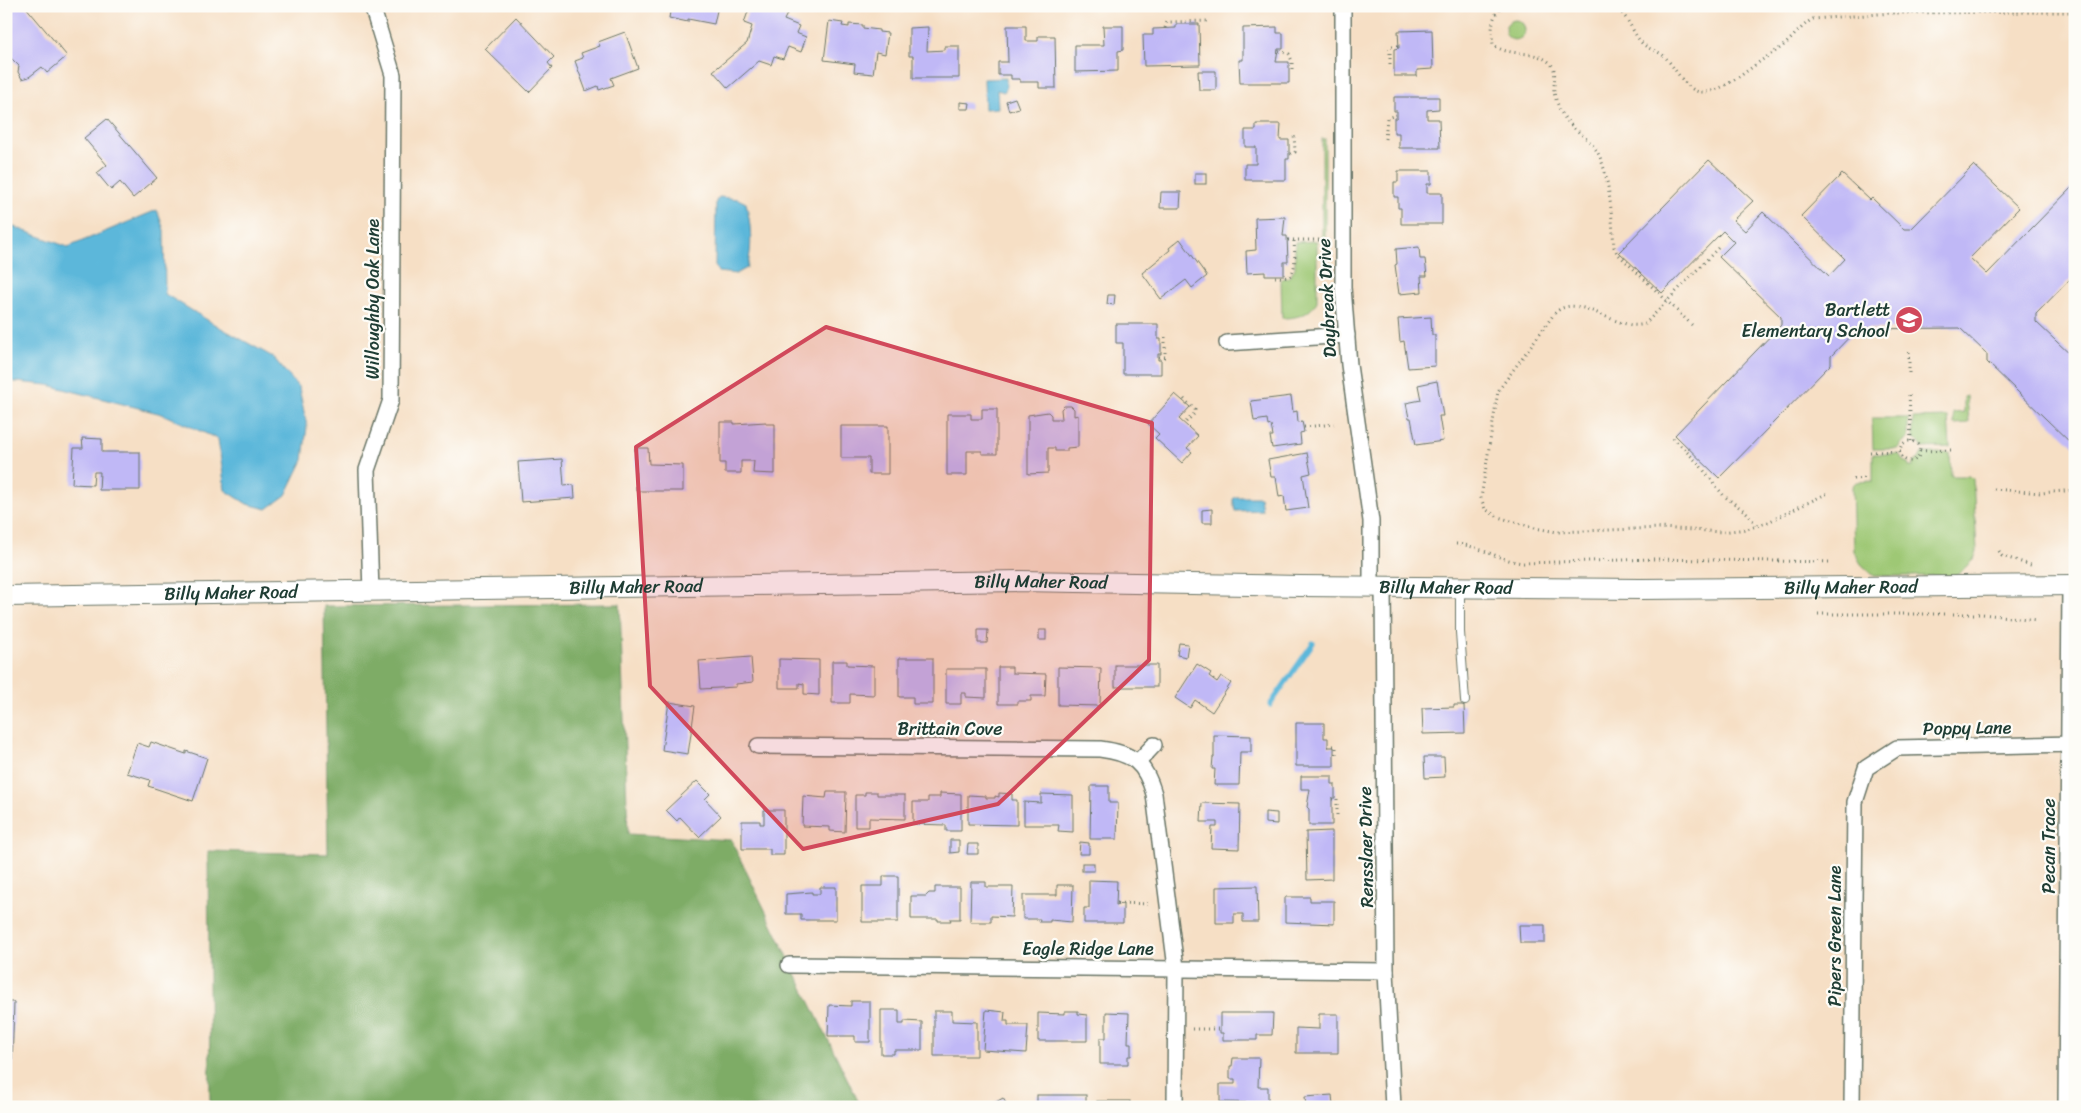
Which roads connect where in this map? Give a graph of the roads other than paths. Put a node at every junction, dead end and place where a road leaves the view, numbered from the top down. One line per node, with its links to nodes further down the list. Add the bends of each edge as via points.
1 (372, 6): 8 (street, Willoughby Oak Lane, via 393,84 391,400 367,470)
2 (1343, 6): 3 (street, Daybreak Drive, via 1342,205)
3 (1347, 335): 4 (street); 6 (street, Daybreak Drive)
4 (1227, 343)
5 (2072, 585): 7 (main road, Billy Maher Road); 11 (street, Pecan Trace)
6 (1377, 586): 7 (main road, Billy Maher Road); 8 (main road, Billy Maher Road, via 1020,581); 18 (street, Rensslaer Drive)
7 (1460, 587): 10 (lane)
8 (371, 592): 9 (main road, Billy Maher Road)
9 (6, 596)
10 (1465, 701)
11 (2072, 744): 15 (street, Poppy Lane, via 1898,748); 22 (street, Pecan Trace)
12 (1154, 745): 14 (street)
13 (758, 746): 14 (street, Brittain Cove, via 1100,749 1128,755)
14 (1138, 762): 17 (street, via 1148,775 1154,794)
15 (1866, 768): 21 (street, Pipers Green Lane, via 1855,802)
16 (789, 965): 17 (street, Eagle Ridge Lane)
17 (1176, 968): 18 (street, Eagle Ridge Lane); 19 (street)
18 (1386, 971): 20 (street, Rensslaer Drive)
19 (1176, 1107)
20 (1393, 1107)
21 (1852, 1107)
22 (2066, 1107)

